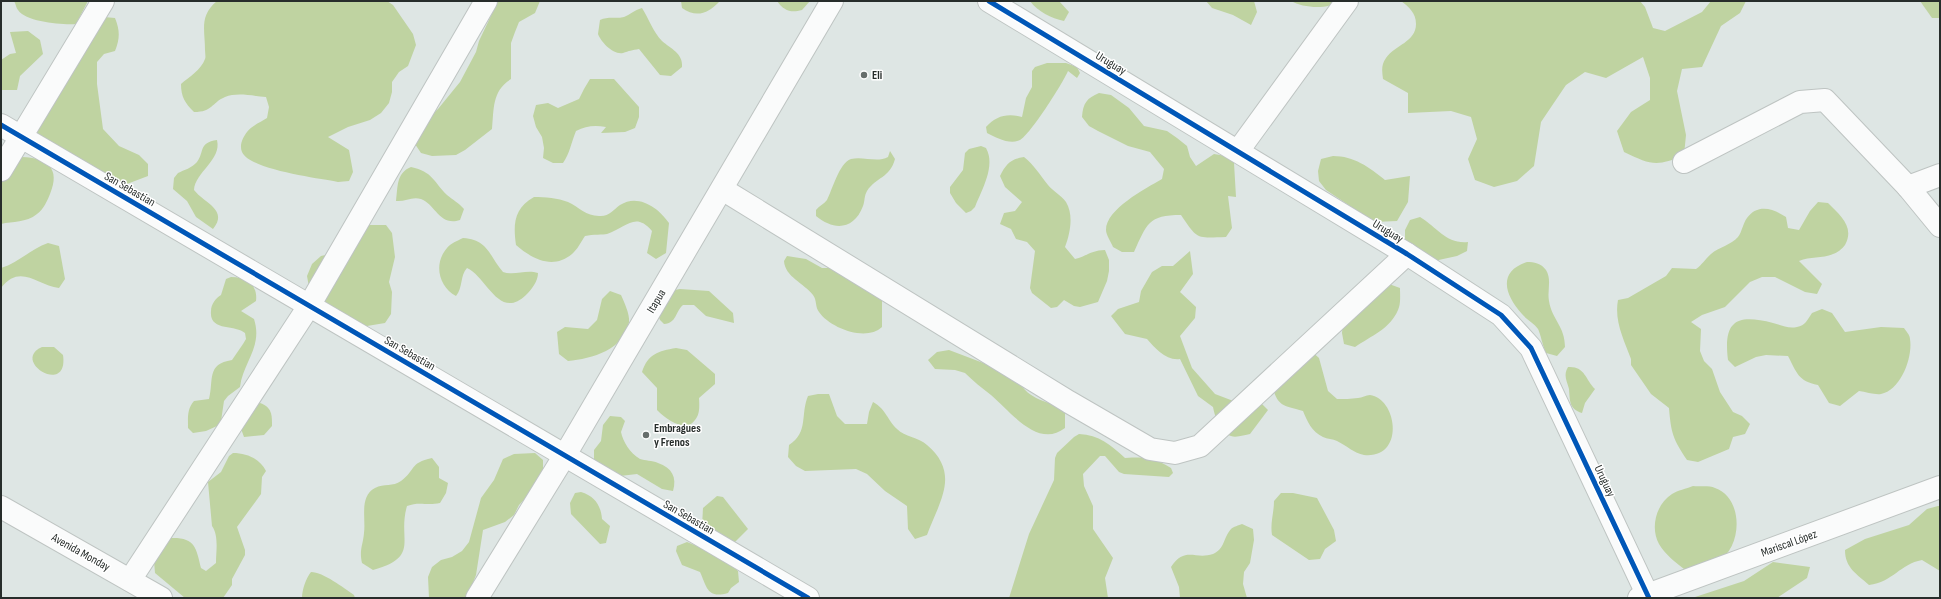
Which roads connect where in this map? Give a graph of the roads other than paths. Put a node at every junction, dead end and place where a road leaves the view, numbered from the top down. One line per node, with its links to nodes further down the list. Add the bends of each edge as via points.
1 (103, 1): 7 (street)
2 (486, 1): 16 (street)
3 (832, 1): 13 (street, Itapua)
4 (989, 1): 8 (street, Uruguay)
5 (1347, 1): 8 (street)
6 (1, 125): 7 (street, San Sebastian)
7 (21, 137): 10 (street); 16 (street, San Sebastian)
8 (1238, 151): 15 (street, Uruguay)
9 (1684, 162): 12 (street, via 1800,102 1825,100)
10 (1, 170)
11 (1940, 175): 12 (street)
12 (1908, 187): 14 (street)
13 (722, 190): 15 (street, via 1076,406 1150,448 1175,453 1200,446); 17 (street, Itapua)
14 (1940, 226)
15 (1407, 254): 21 (street, Uruguay, via 1501,315 1531,348)
16 (309, 306): 17 (street, San Sebastian); 20 (street)
17 (565, 455): 23 (street, Itapua); 24 (street, San Sebastian)
18 (1940, 488): 21 (street, Mariscal López)
19 (1, 507): 20 (street, Avenida Monday)
20 (130, 580): 22 (street, Avenida Monday)
21 (1645, 597)
22 (161, 598)
23 (477, 598)
24 (808, 598)

